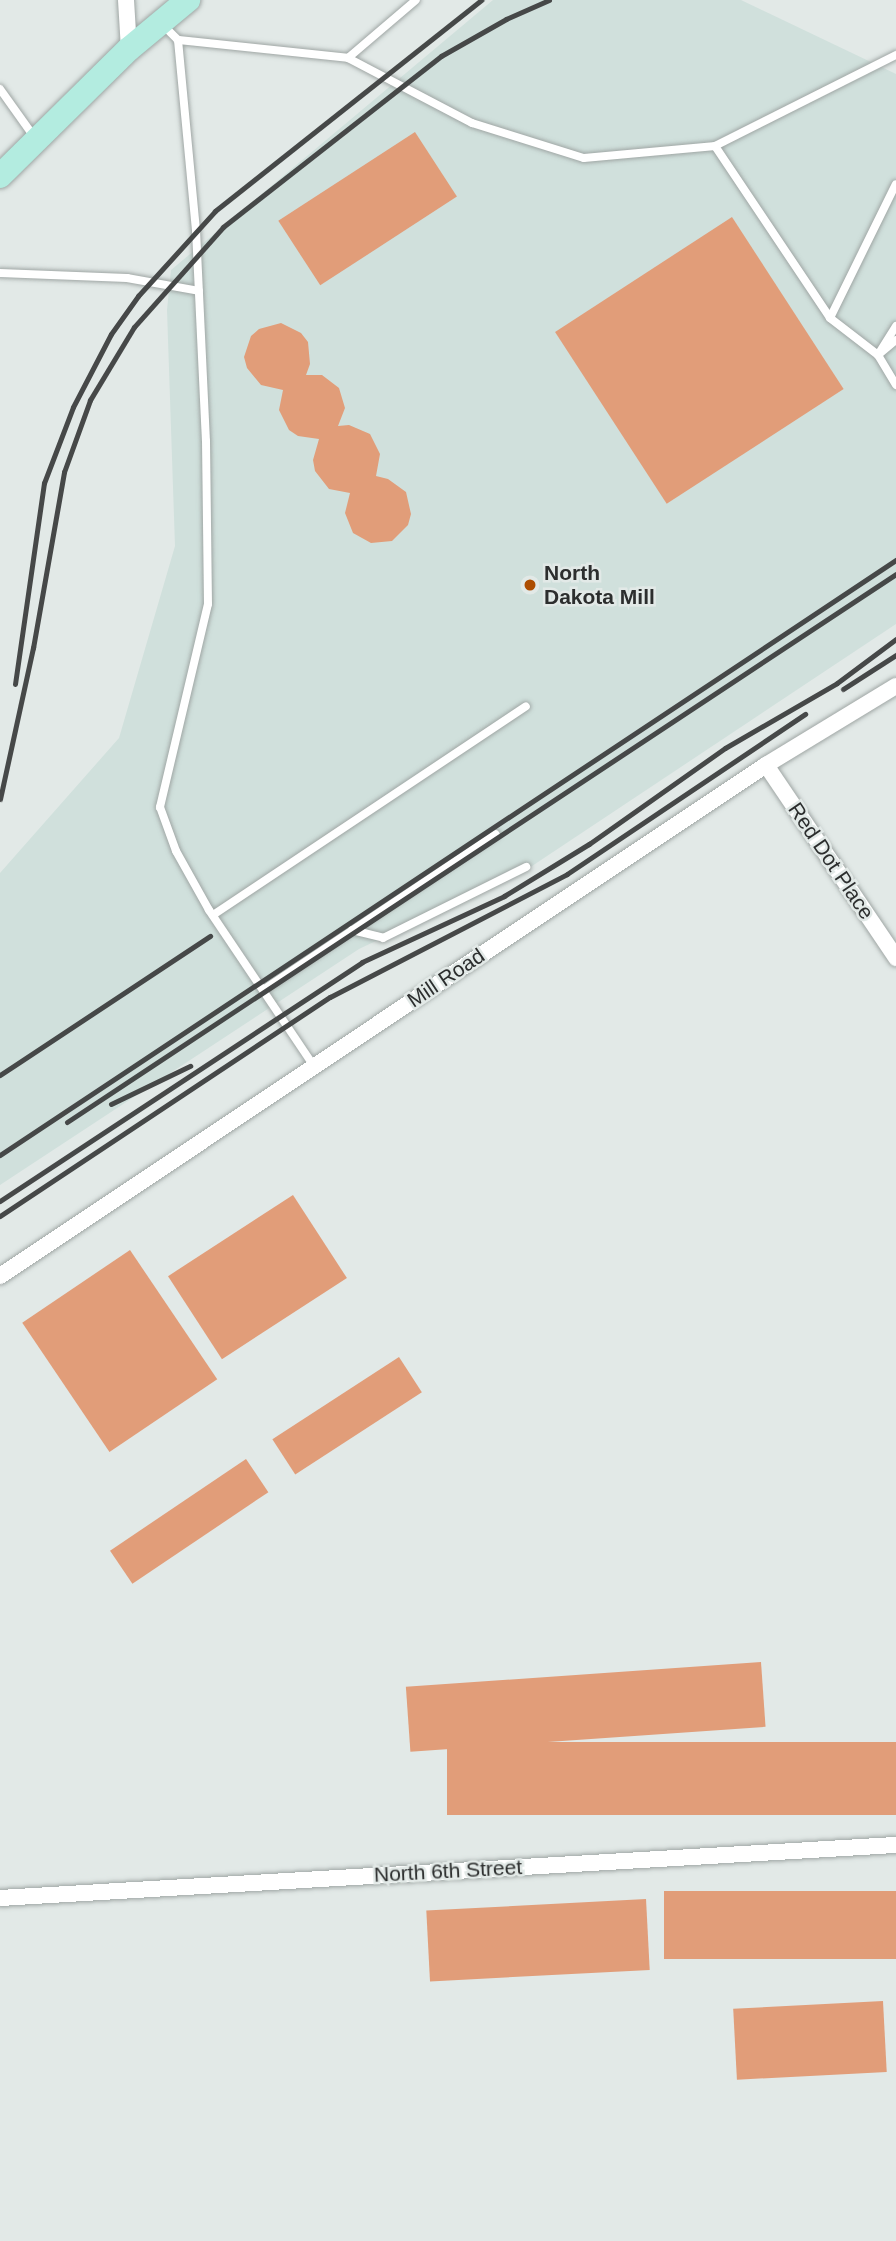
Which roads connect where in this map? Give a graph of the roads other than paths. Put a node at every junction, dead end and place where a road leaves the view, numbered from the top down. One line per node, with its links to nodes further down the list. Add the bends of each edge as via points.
1 (126, 0): 5 (street)
2 (188, 0): 4 (main road)
3 (416, 0): 7 (lane)
4 (169, 31): 5 (main road); 7 (lane); 14 (lane)
5 (129, 49): 9 (main road)
6 (896, 55): 10 (lane)
7 (348, 58): 10 (lane, via 472,123 584,158)
8 (0, 89): 9 (lane)
9 (36, 140): 11 (main road)
10 (715, 146): 15 (lane)
11 (0, 176)
12 (896, 184): 15 (lane)
13 (0, 273): 14 (lane, via 127,278)
14 (199, 291): 25 (lane, via 208,604 160,807 176,851)
15 (830, 318): 18 (lane)
16 (896, 326): 18 (lane)
17 (896, 340): 18 (lane)
18 (878, 355): 19 (lane)
19 (896, 385)
20 (896, 686): 22 (street, Mill Road)
21 (526, 706): 25 (lane)
22 (766, 765): 27 (street, Red Dot Place); 29 (street, Mill Road)
23 (496, 834): 26 (lane)
24 (526, 867): 26 (lane, via 383,938)
25 (213, 915): 28 (lane)
26 (352, 930): 28 (lane)
27 (896, 958)
28 (262, 990): 29 (lane)
29 (314, 1066): 30 (street, Mill Road)
30 (0, 1276)
31 (896, 1845): 32 (street, North 6th Street)
32 (0, 1898)

